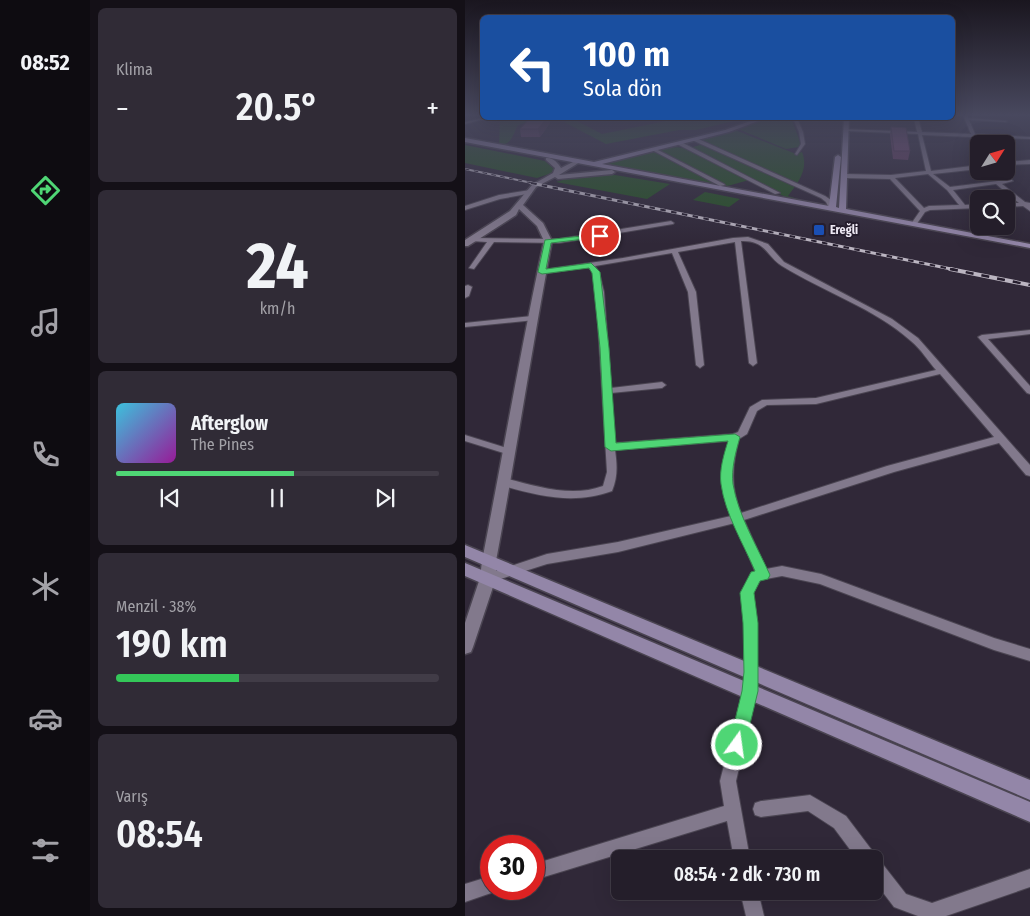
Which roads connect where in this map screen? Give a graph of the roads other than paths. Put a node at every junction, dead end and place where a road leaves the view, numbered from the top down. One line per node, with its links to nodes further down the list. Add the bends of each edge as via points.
1 (542, 158): 10 (main road)
2 (549, 158): 13 (main road)
3 (619, 158): 15 (main road)
4 (672, 158): 21 (street)
5 (708, 158): 16 (street)
6 (735, 158): 11 (street)
7 (836, 158): 38 (main road)
8 (846, 158): 24 (main road)
9 (926, 158): 22 (street)
10 (548, 159): 13 (main road); 23 (street, via 557,166)
11 (742, 161): 16 (street); 38 (street, via 823,197)
12 (1030, 161): 14 (street)
13 (575, 163): 15 (main road); 23 (street)
14 (1015, 163)
15 (589, 166): 20 (main road); 23 (street); 38 (main road)
16 (724, 166): 18 (street); 31 (street)
17 (970, 167): 22 (street)
18 (715, 168)
19 (707, 170): 21 (street)
20 (612, 172): 23 (street); 38 (main road, via 822,210)
21 (698, 172): 28 (street)
22 (929, 173): 25 (street); 29 (street)
23 (557, 175): 30 (street)
24 (845, 176): 25 (street); 39 (main road)
25 (891, 176): 40 (street)
26 (1009, 180): 27 (street)
27 (998, 183): 29 (street); 36 (street)
28 (722, 185)
29 (949, 188): 34 (street)
30 (530, 192): 33 (street); 37 (street, via 499,197)
31 (777, 193)
32 (1015, 205): 36 (street)
33 (521, 206): 43 (street); 46 (street, via 541,225)
34 (963, 206): 35 (street); 40 (street)
35 (970, 206)
36 (1028, 206)
37 (465, 208)
38 (832, 209): 39 (main road)
39 (842, 211): 42 (main road)
40 (923, 211): 42 (street)
41 (671, 223): 46 (street, via 600,236)
42 (914, 224): 48 (main road)
43 (473, 240): 44 (street); 47 (street)
44 (492, 240): 46 (street); 51 (street)
45 (738, 240): 49 (street); 58 (street); 60 (street, via 748,239 766,245 782,263 889,321 915,340)
46 (548, 241): 52 (street)
47 (465, 244)
48 (1030, 246)
49 (674, 251): 50 (street); 59 (street, via 692,292)
50 (591, 266): 52 (street); 63 (street, via 596,272 600,292)
51 (471, 268)
52 (542, 272): 55 (street)
53 (468, 287): 54 (street)
54 (465, 296)
55 (532, 318): 56 (street); 68 (street)
56 (465, 325)
57 (1030, 332): 62 (street, via 982,337)
58 (753, 363)
59 (700, 365)
60 (943, 371): 64 (street, via 816,401 765,402 753,409 742,434); 66 (street)
61 (662, 385): 63 (street)
62 (1030, 390)
63 (607, 391): 67 (street)
64 (735, 437): 67 (street); 71 (street, via 727,482)
65 (465, 438): 68 (street)
66 (1000, 439): 69 (street); 71 (street)
67 (611, 447): 70 (street, via 612,472 608,488 597,494 566,495)
68 (510, 452): 70 (street)
69 (1030, 472)
70 (504, 482): 73 (street)
71 (739, 517): 75 (street, via 618,546 547,558); 76 (street)
72 (465, 551): 73 (main road)
73 (489, 561): 75 (main road); 77 (street)
74 (465, 569): 77 (main road)
75 (511, 570): 77 (street); 80 (main road)
76 (763, 575): 79 (street, via 782,571 821,579); 80 (street, via 756,576 747,593)
77 (488, 578): 78 (street); 81 (main road)
78 (465, 647)
79 (1030, 655)
80 (752, 672): 81 (street); 82 (main road)
81 (750, 691): 84 (street, via 728,781); 85 (main road)
82 (1030, 790)
83 (761, 809): 87 (street, via 809,803 840,822)
84 (733, 811): 86 (street); 88 (street)
85 (1030, 812)
86 (740, 850)
87 (861, 850)
88 (545, 869)
89 (1030, 878): 90 (street, via 932,912 900,901)
90 (883, 879)
91 (480, 889): 92 (street)
92 (465, 894)
93 (751, 900): 94 (street)
94 (755, 916)

